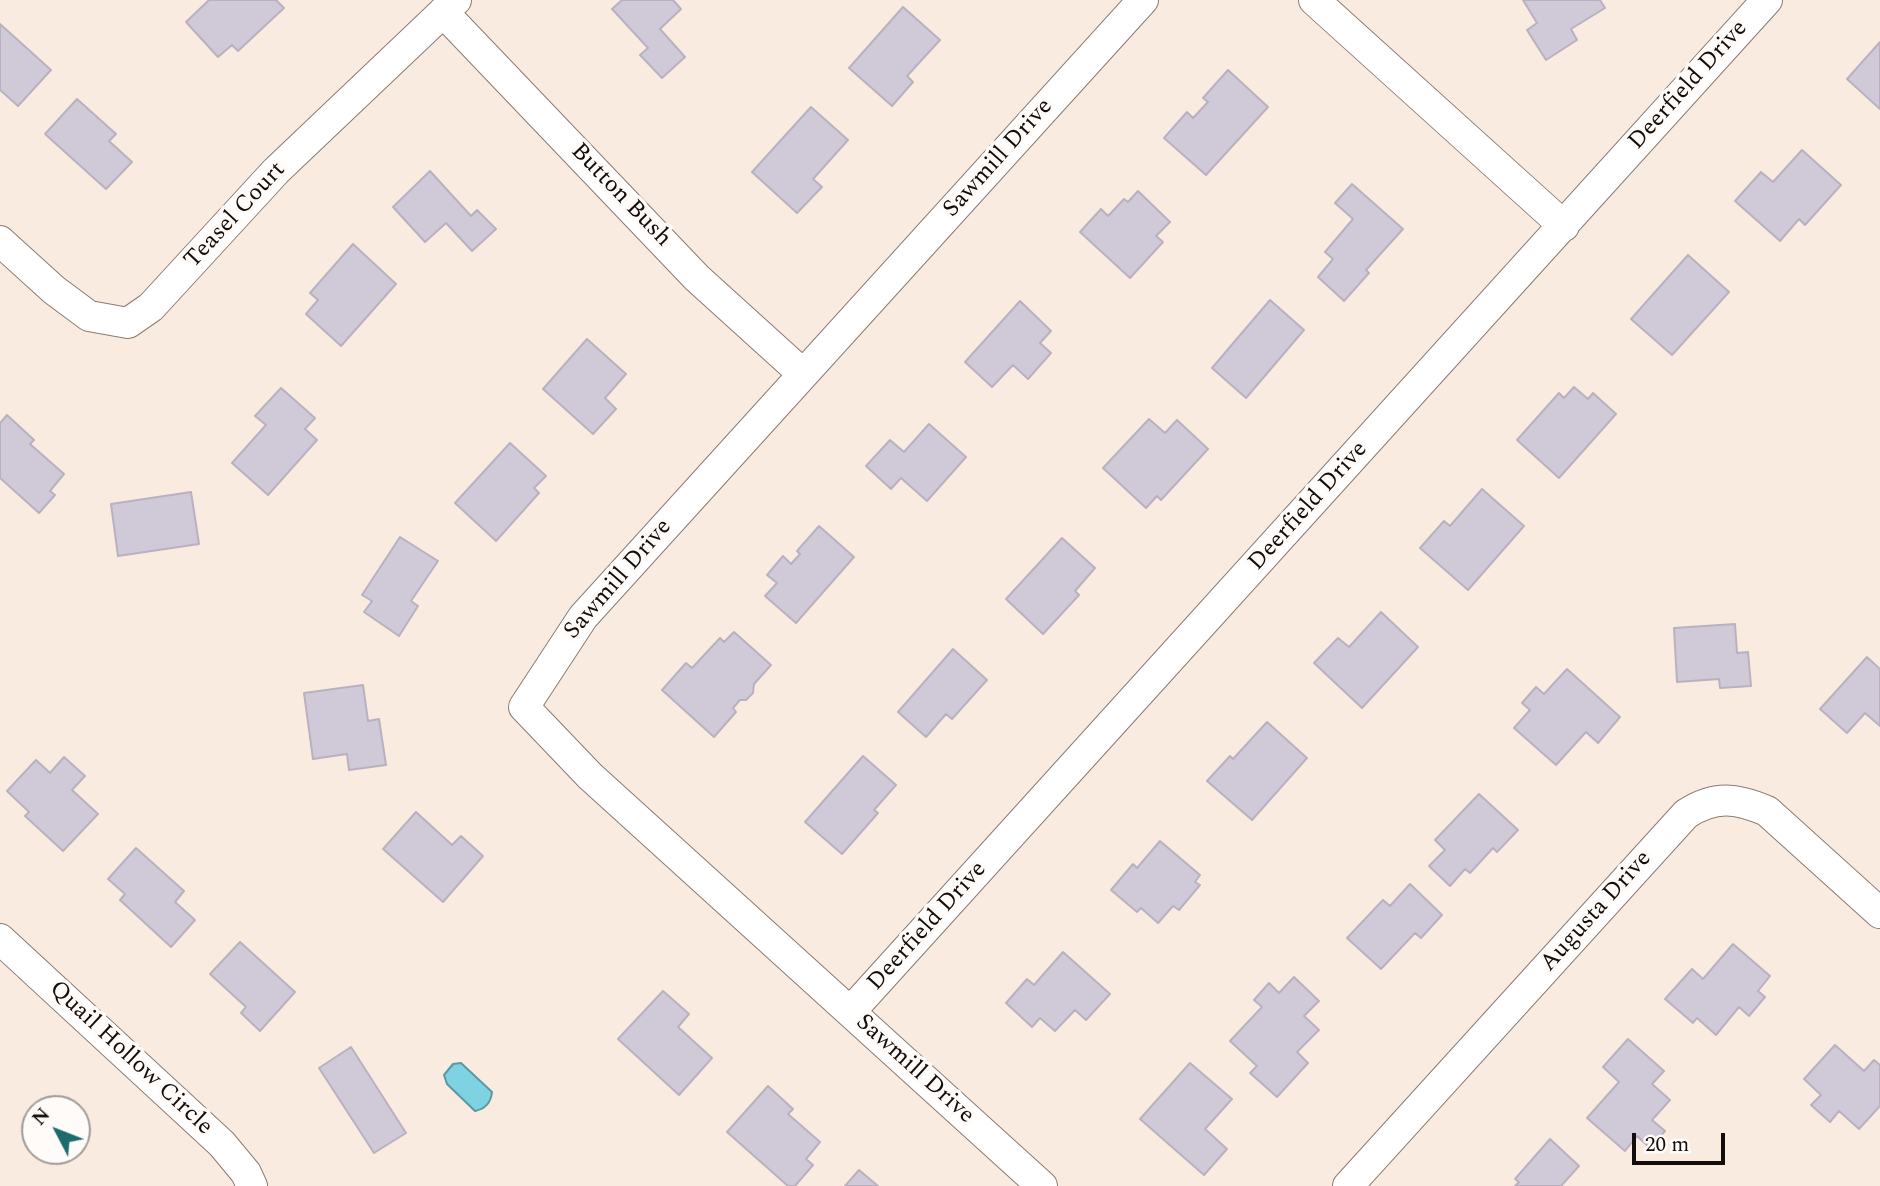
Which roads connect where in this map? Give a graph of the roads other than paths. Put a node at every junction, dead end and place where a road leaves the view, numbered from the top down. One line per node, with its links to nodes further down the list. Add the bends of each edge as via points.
1 (1143, 0): 7 (street, Sawmill Drive)
2 (1314, 0): 5 (street)
3 (1767, 0): 5 (street, Deerfield Drive)
4 (450, 6): 6 (street, Teasel Court, via 276,171 151,307 128,323 89,316); 7 (street, Button Bush, via 697,278)
5 (1564, 226): 10 (street, Deerfield Drive)
6 (0, 241)
7 (803, 374): 10 (street, Sawmill Drive, via 583,617 524,707 590,776)
8 (1880, 913): 13 (street, Augusta Drive, via 1767,811 1744,801 1720,800 1696,808)
9 (0, 939): 11 (street, Quail Hollow Circle, via 222,1144)
10 (850, 1012): 12 (street, Sawmill Drive)
11 (252, 1186)
12 (1042, 1186)
13 (1348, 1186)

